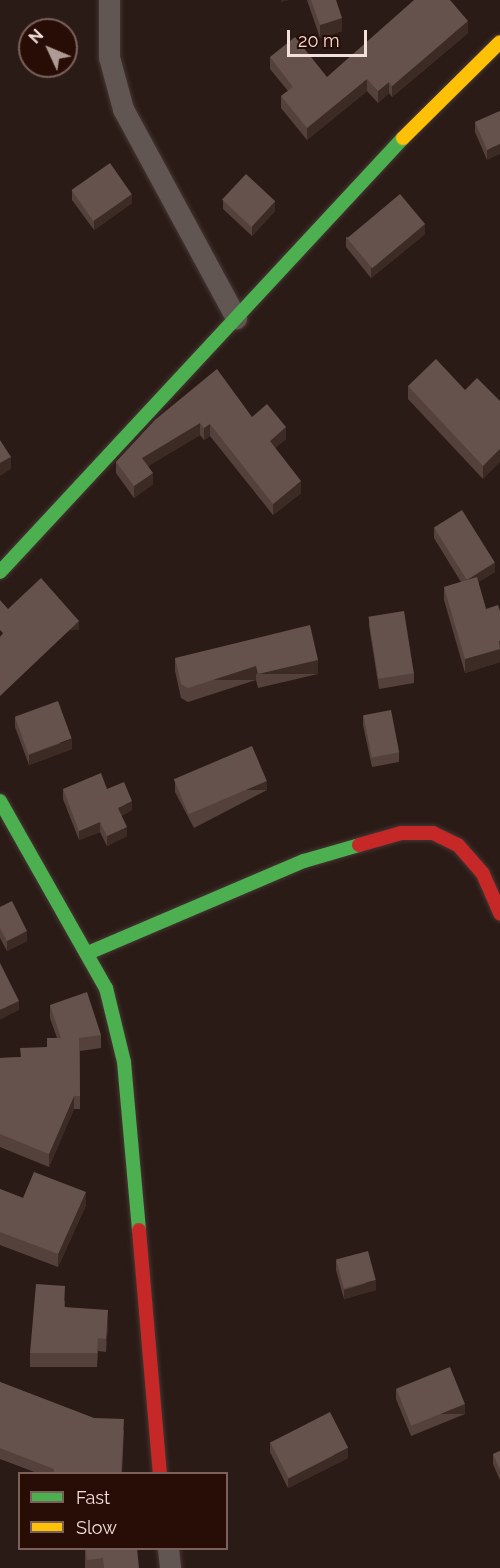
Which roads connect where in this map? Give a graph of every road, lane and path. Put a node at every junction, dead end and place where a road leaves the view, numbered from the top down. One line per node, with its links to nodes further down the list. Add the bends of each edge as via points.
1 (109, 0): 3 (street, via 109,57 123,109)
2 (500, 42): 3 (street)
3 (236, 318): 4 (street)
4 (0, 572)
5 (0, 801): 7 (street)
6 (500, 913): 7 (street, via 483,874 458,846 433,833 401,833 304,861)
7 (88, 953): 8 (street, via 106,988 124,1062)
8 (160, 1472)
9 (168, 1550): 10 (street)
10 (170, 1568)

